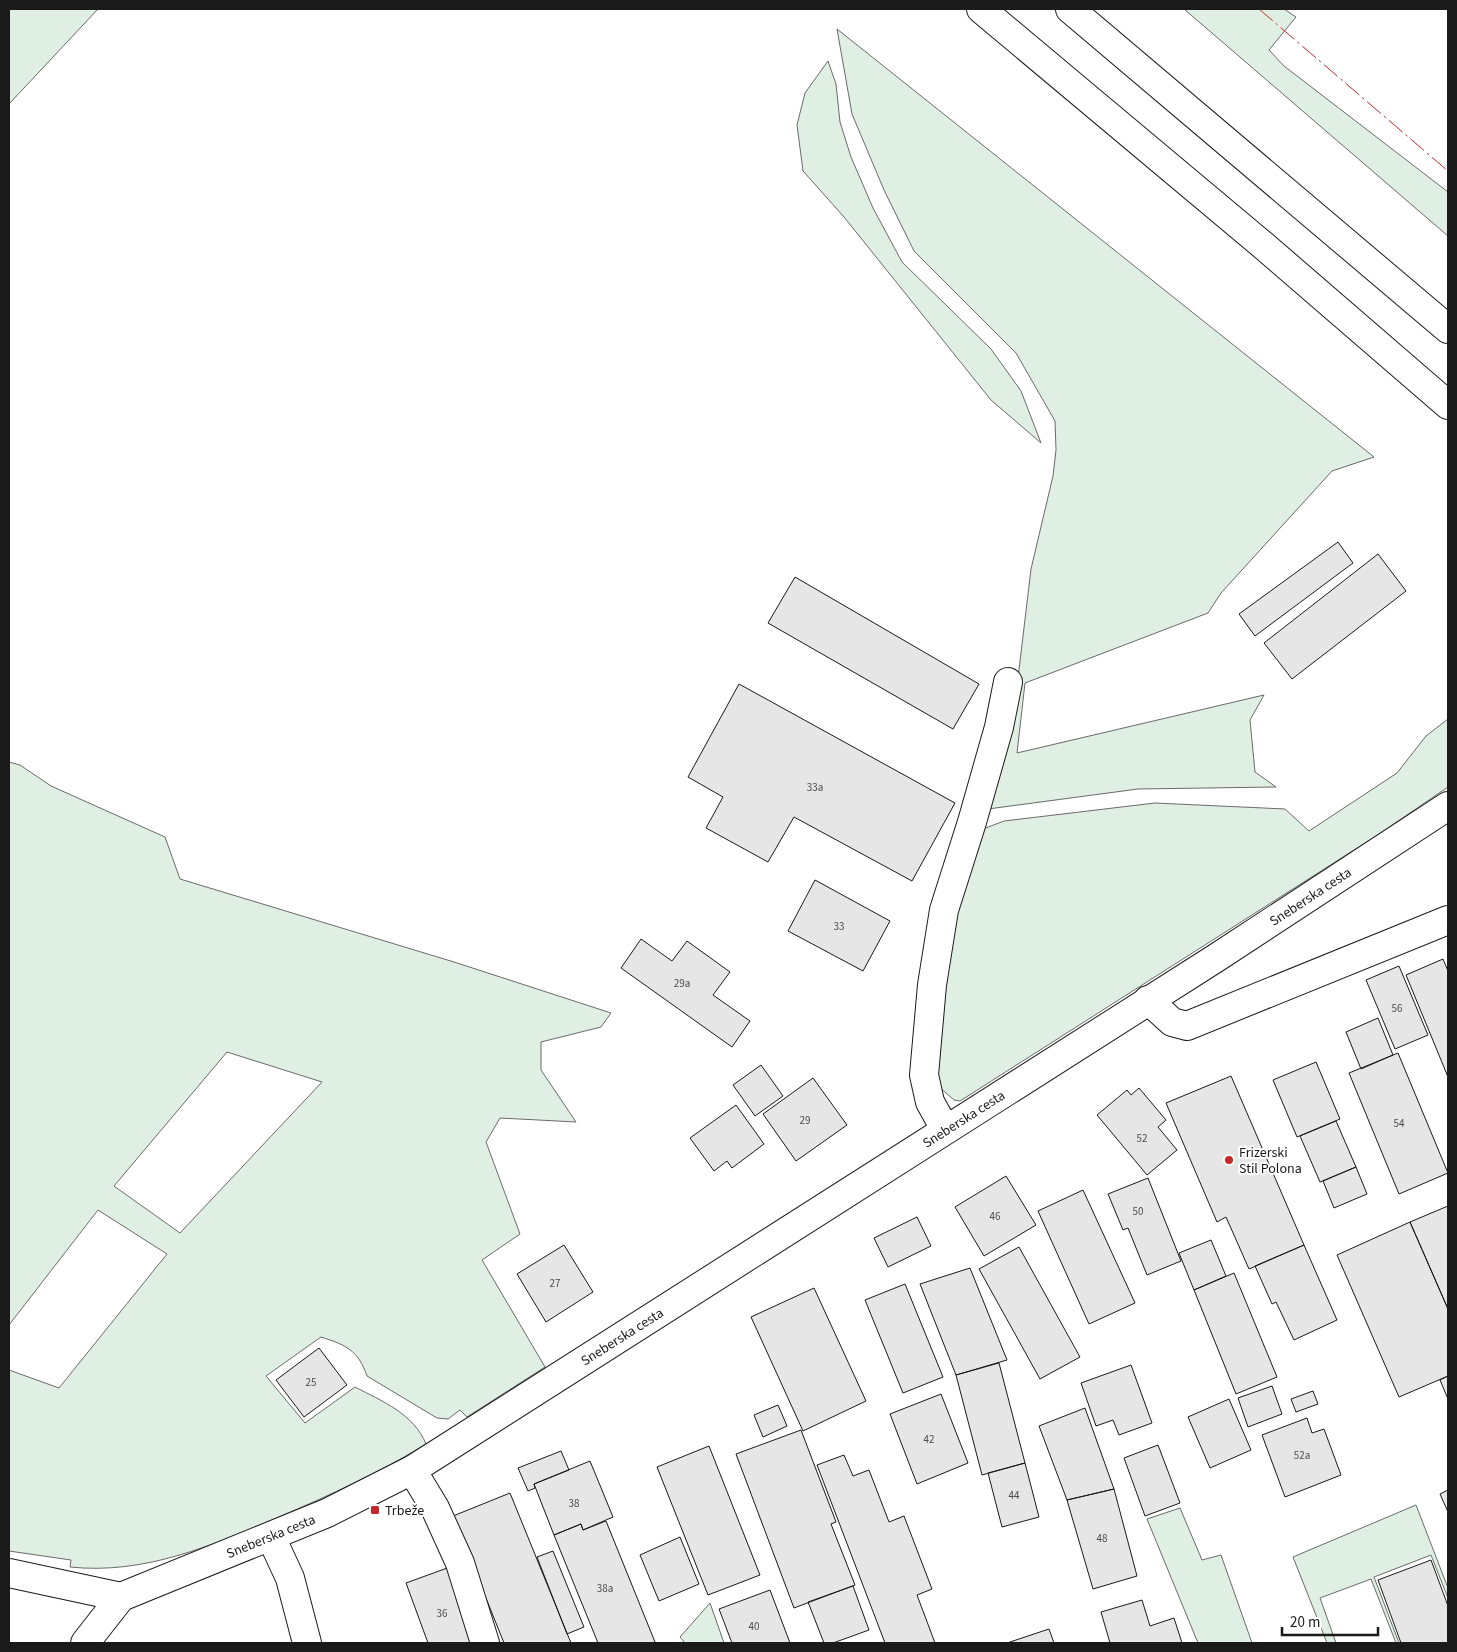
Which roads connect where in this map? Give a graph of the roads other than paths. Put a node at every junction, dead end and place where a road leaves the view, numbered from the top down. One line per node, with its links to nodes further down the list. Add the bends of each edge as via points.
1 (981, 9): 4 (main road)
2 (1070, 9): 3 (main road)
3 (1448, 329)
4 (1448, 405)
5 (1008, 682): 9 (main road, via 980,796 944,910 932,985 924,1075 930,1102)
6 (1448, 806): 8 (main road, Sneberska cesta)
7 (1448, 920): 8 (main road, via 1187,1026 1172,1022)
8 (1148, 1000): 9 (main road, Sneberska cesta)
9 (945, 1129): 10 (main road, Sneberska cesta)
10 (412, 1470): 11 (main road, Sneberska cesta); 16 (main road, via 435,1508 460,1563)
11 (271, 1537): 13 (main road, Sneberska cesta); 15 (main road, via 290,1578)
12 (9, 1573): 13 (main road)
13 (121, 1597): 14 (main road)
14 (85, 1643)
15 (308, 1643)
16 (485, 1643)

